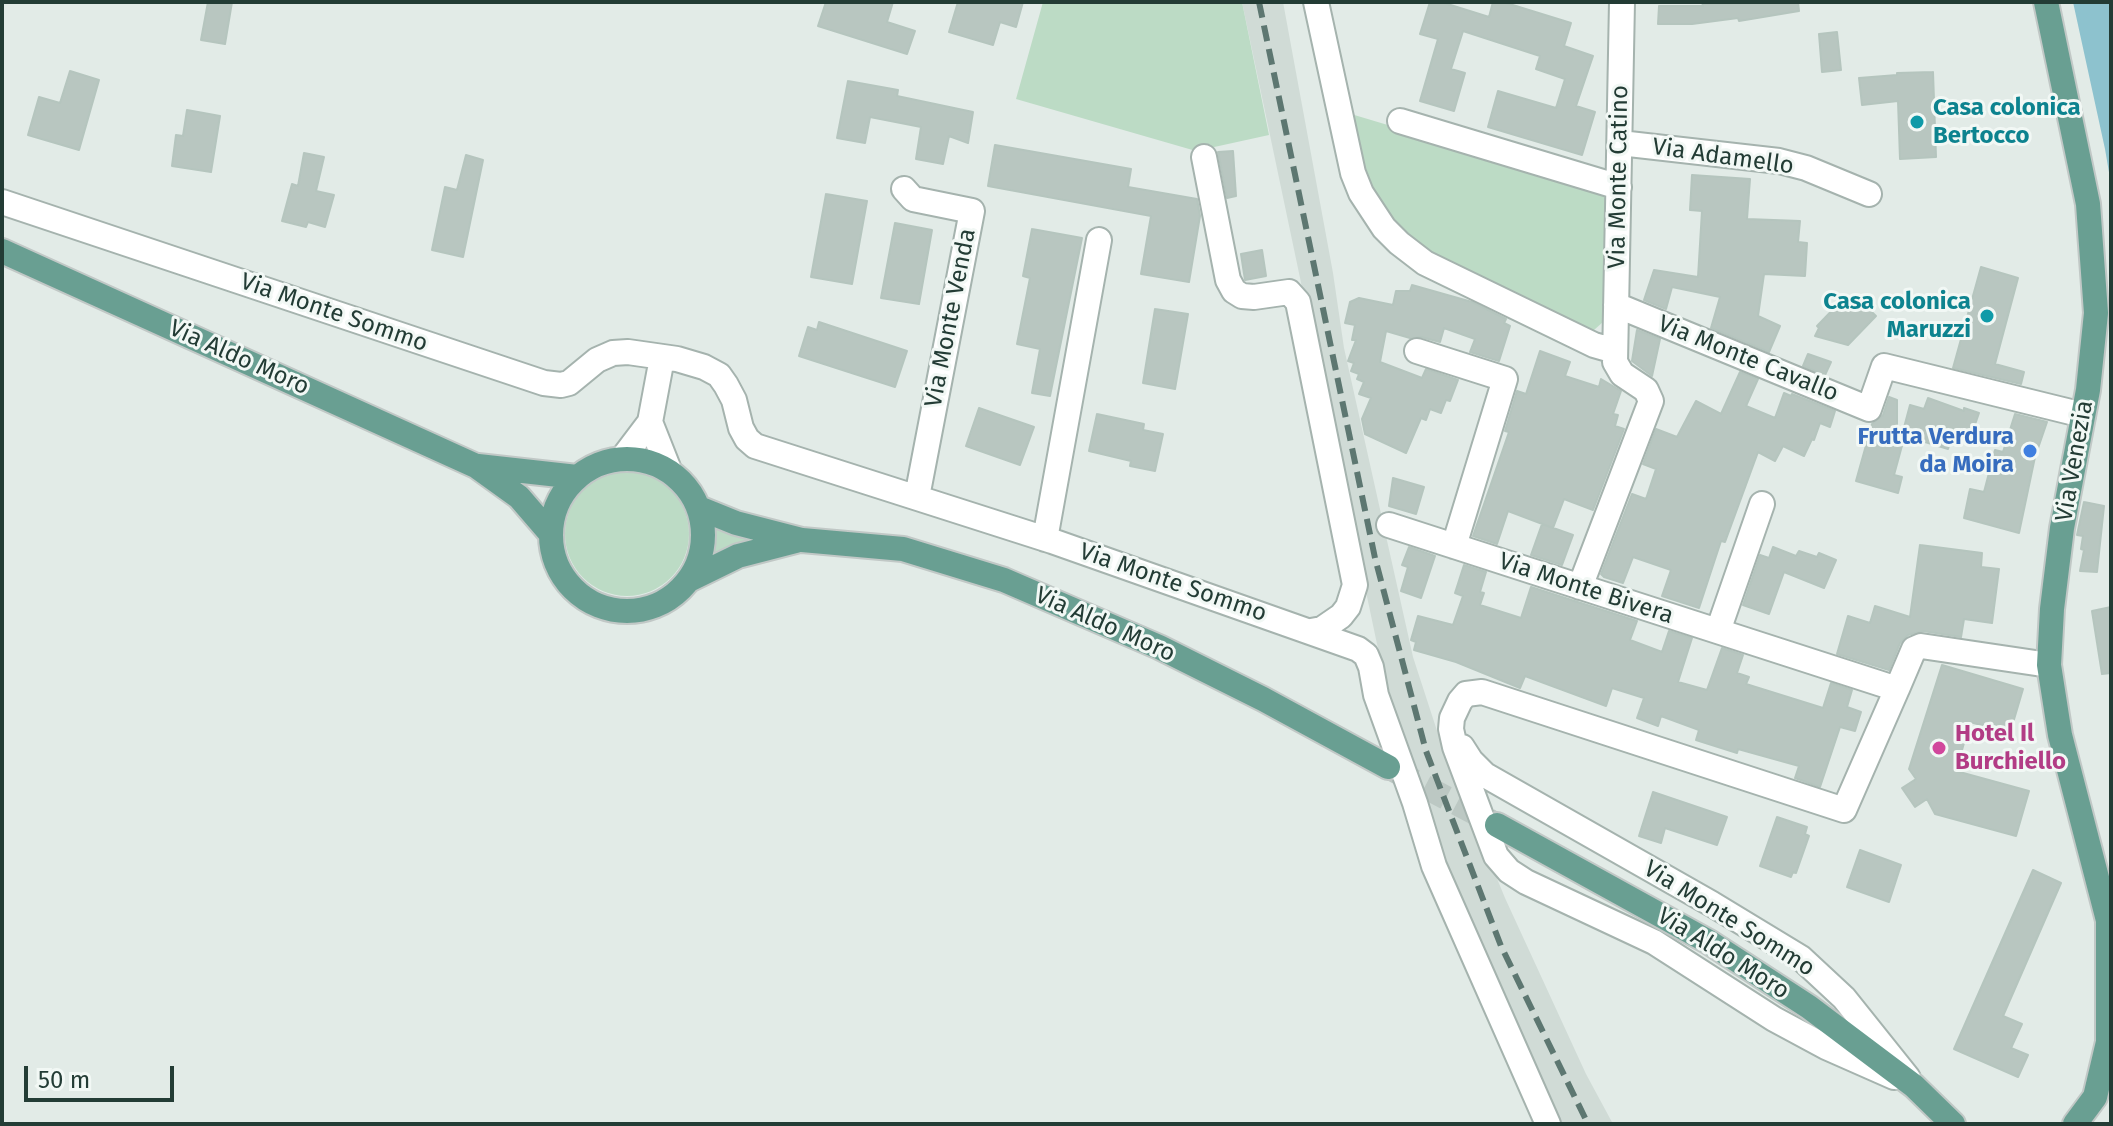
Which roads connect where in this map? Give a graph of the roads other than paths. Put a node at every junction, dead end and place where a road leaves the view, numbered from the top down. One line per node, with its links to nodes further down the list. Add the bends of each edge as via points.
1 (1316, 2): 17 (street, via 1353,173 1378,220 1415,257)
2 (1598, 2): 4 (street)
3 (2046, 2): 15 (main road, Via Venezia, via 2088,204)
4 (1622, 5): 6 (street, Via Monte Catino)
5 (1400, 121): 8 (street)
6 (1620, 143): 8 (street, Via Monte Catino); 10 (street, Via Adamello, via 1779,161)
7 (1204, 157): 35 (street, via 1234,291 1254,297 1289,292 1298,302 1354,574 1348,607 1332,623)
8 (1619, 187): 14 (street, Via Monte Catino)
9 (904, 189): 25 (street, Via Monte Venda, via 913,199 972,211)
10 (1869, 194)
11 (2, 202): 18 (street, Via Monte Sommo, via 544,383 569,383 613,353)
12 (1099, 240): 30 (street)
13 (2, 251): 22 (main road, Via Aldo Moro)
14 (1616, 305): 17 (street, Via Monte Catino); 19 (street, Via Monte Cavallo, via 1869,409 1884,366)
15 (2104, 313): 19 (main road, Via Venezia)
16 (1417, 351): 32 (street, via 1505,379)
17 (1615, 351): 34 (street, via 1620,372 1646,390 1651,401)
18 (662, 358): 20 (street); 25 (street, Via Monte Sommo, via 719,375 734,400 741,428 755,446)
19 (2083, 415): 37 (main road, Via Venezia, via 2062,528)
20 (650, 422): 21 (street); 23 (street)
21 (622, 459): 23 (main road); 24 (main road, via 598,464)
22 (476, 466): 24 (main road, Via Aldo Moro); 29 (main road, Via Aldo Moro, via 519,497)
23 (669, 470): 27 (main road)
24 (577, 477): 29 (main road, via 558,503)
25 (917, 497): 30 (street, Via Monte Sommo)
26 (1762, 504): 36 (street)
27 (699, 508): 31 (main road, Via Aldo Moro); 33 (main road, via 703,542)
28 (1389, 525): 32 (street, Via Monte Bivera)
29 (550, 533): 33 (main road, via 566,581 598,605 617,611 657,605)
30 (1045, 539): 35 (street, Via Monte Sommo)
31 (802, 540): 33 (main road, Via Aldo Moro, via 738,556); 40 (main road, Via Aldo Moro, via 903,549 1004,580 1159,647)
32 (1454, 546): 34 (street, Via Monte Bivera)
33 (689, 580)
34 (1580, 587): 36 (street, Via Monte Bivera)
35 (1311, 631): 45 (street, Via Monte Sommo, via 1366,655 1434,866)
36 (1718, 631): 38 (street, Via Monte Bivera)
37 (2049, 665): 38 (street, via 1921,646 1914,649); 42 (main road, Via Venezia, via 2060,735)
38 (1897, 689): 39 (street, via 1844,810 1482,692 1466,694)
39 (1452, 718): 43 (street, Via Monte Sommo, via 1464,752 1485,775 1801,958 1844,998); 43 (street, via 1451,737 1466,778 1496,856 1509,871 1654,942 1826,1047)
40 (1388, 767)
41 (1497, 825): 43 (main road, Via Aldo Moro, via 1709,942 1809,1007)
42 (2109, 925): 48 (main road, Via Venezia, via 2108,1042 2095,1097)
43 (1914, 1086): 44 (main road, Via Aldo Moro)
44 (1935, 1104): 46 (main road, Via Aldo Moro); 47 (main road, Via Aldo Moro)
45 (1548, 1124)
46 (1953, 1124)
47 (1967, 1124)
48 (2075, 1124)

